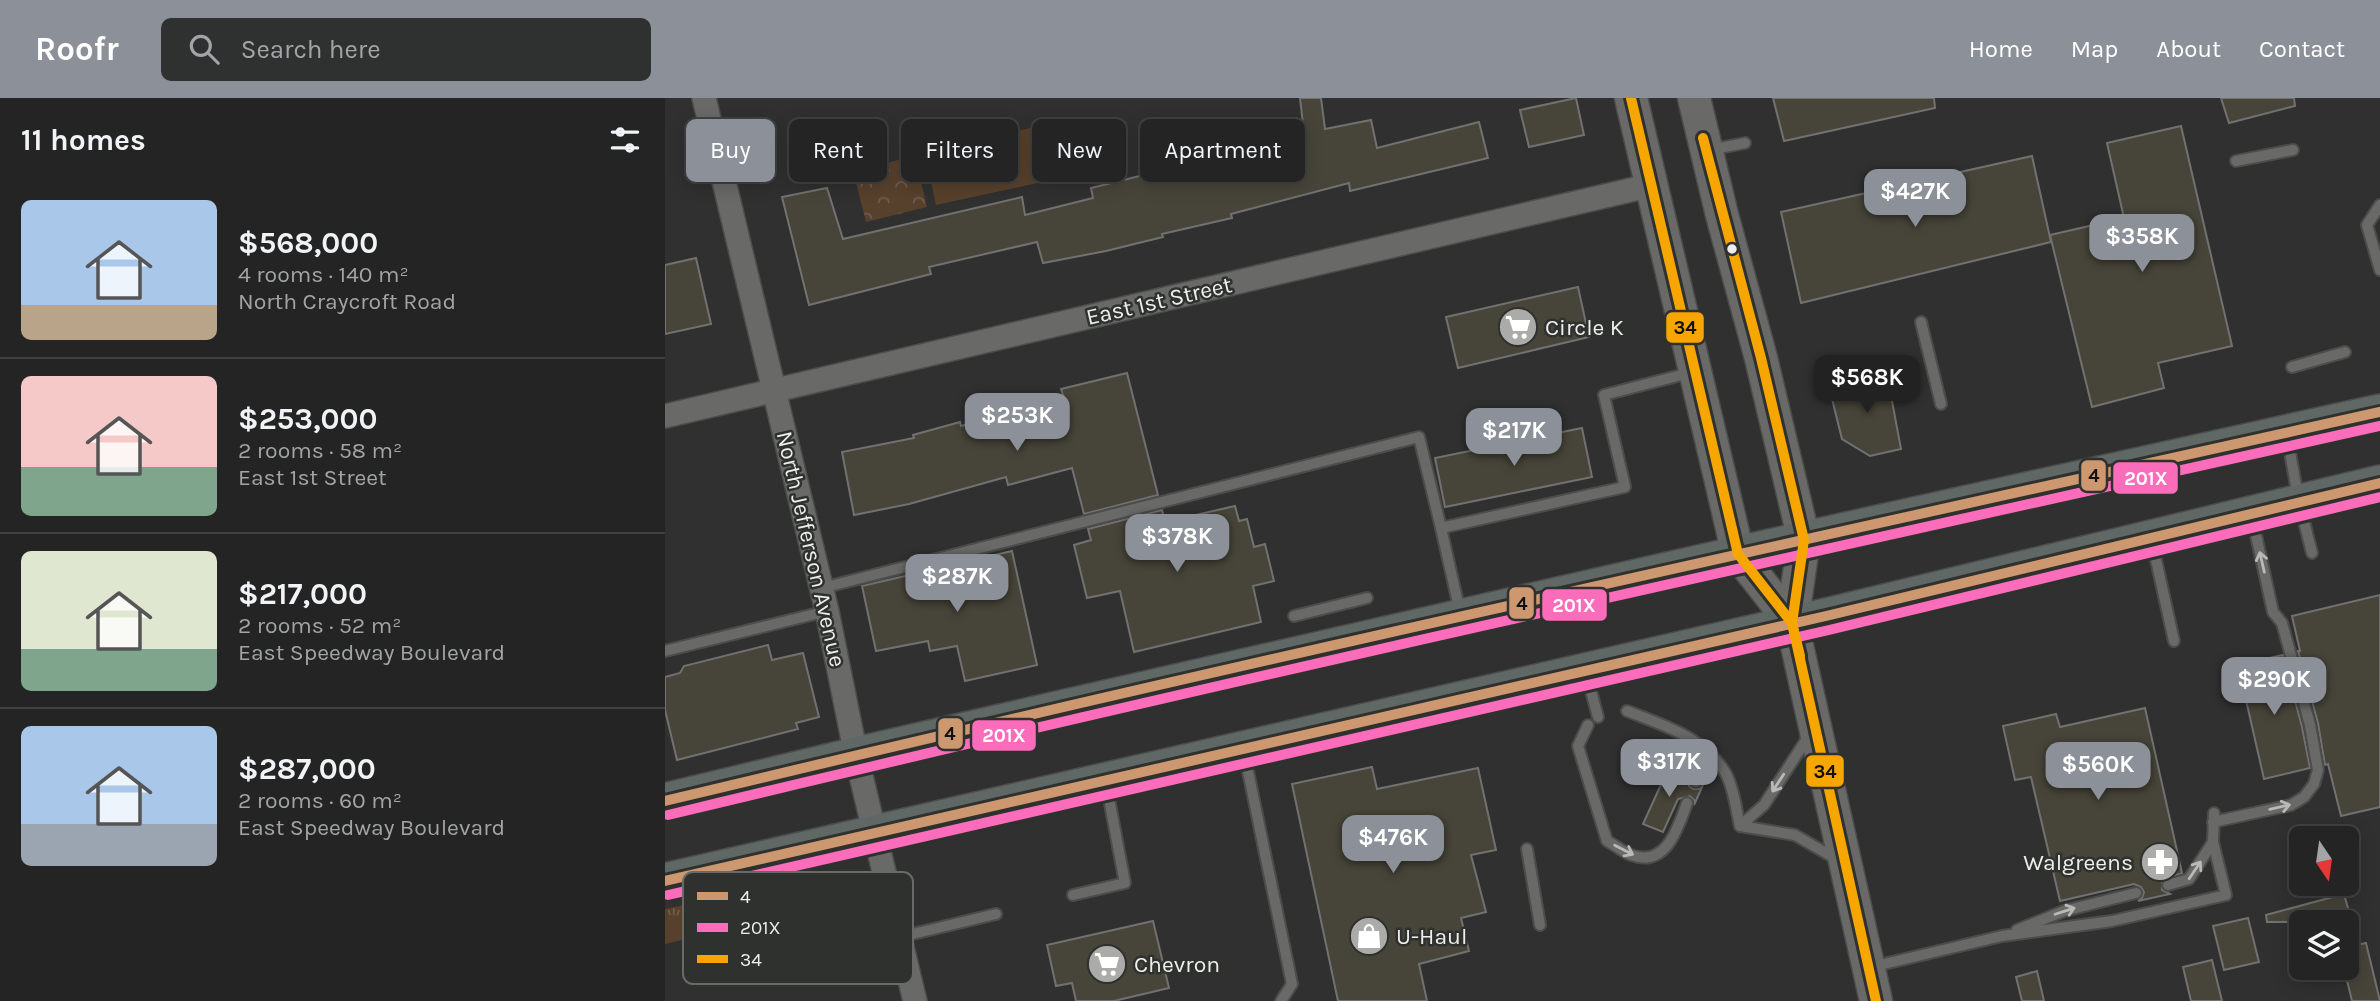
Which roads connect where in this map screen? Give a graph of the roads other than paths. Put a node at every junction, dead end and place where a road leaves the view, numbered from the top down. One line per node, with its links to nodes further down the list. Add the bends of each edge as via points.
1 (704, 98): 15 (street, North Jefferson Avenue)
2 (1631, 98): 8 (main road)
3 (1694, 98): 6 (main road)
4 (1745, 143): 6 (lane)
5 (2293, 150): 7 (lane)
6 (1707, 151): 25 (main road)
7 (2236, 161)
8 (1652, 185): 14 (main road); 15 (street, East 1st Street)
9 (2380, 205): 10 (lane, via 2367,225)
10 (2380, 270)
11 (1921, 322): 16 (lane)
12 (2345, 352): 13 (lane)
13 (2292, 367)
14 (1696, 372): 23 (lane, via 1604,395 1625,487); 27 (main road)
15 (774, 390): 18 (street, East 1st Street); 28 (street, North Jefferson Avenue)
16 (1941, 404)
17 (2380, 412): 19 (main road)
18 (665, 416)
19 (2287, 434): 21 (lane); 25 (main road)
20 (2380, 483): 21 (main road)
21 (2299, 502): 22 (main road); 26 (lane)
22 (2251, 513): 24 (main road); 50 (lane, one-way to 22, via 2214,818 2291,805 2304,797 2318,770 2282,623 2273,612)
23 (1441, 528): 28 (lane, via 1419,437); 32 (lane)
24 (2151, 537): 33 (main road); 34 (lane)
25 (1804, 540): 27 (main road); 33 (main road)
26 (2312, 553)
27 (1738, 554): 32 (main road); 33 (main road)
28 (822, 588): 30 (street, North Jefferson Avenue)
29 (1367, 598): 31 (lane)
30 (827, 611): 35 (lane); 43 (street, North Jefferson Avenue)
31 (1294, 616)
32 (1462, 617): 43 (main road)
33 (1792, 623): 36 (main road); 40 (main road)
34 (2174, 641)
35 (665, 651)
36 (1586, 671): 38 (lane); 41 (main road)
37 (1627, 710): 42 (lane, via 1682,733)
38 (1598, 717)
39 (1588, 725): 47 (lane, one-way to 47, via 1577,746 1607,841 1632,855 1650,857 1665,851)
40 (1815, 726): 48 (lane, one-way to 48, via 1764,805); 52 (main road)
41 (1244, 750): 44 (main road); 65 (lane, via 1291,984)
42 (1710, 752): 45 (lane); 48 (lane, via 1727,775)
43 (856, 755): 46 (main road); 49 (street, North Jefferson Avenue)
44 (1106, 781): 49 (main road); 59 (lane, via 1125,883)
45 (1696, 782)
46 (665, 801)
47 (1687, 803)
48 (1740, 826): 52 (lane, via 1795,835)
49 (874, 832): 53 (main road); 54 (street, North Jefferson Avenue)
50 (2213, 842): 57 (lane, one-way to 50, via 2189,879); 63 (lane, via 2226,895 2112,921)
51 (1527, 849): 61 (lane)
52 (1845, 864): 64 (main road)
53 (703, 872)
54 (884, 872)
55 (683, 877): 56 (main road)
56 (665, 881)
57 (2168, 885)
58 (2136, 893): 63 (lane, one-way to 58, via 2064,911)
59 (1073, 895)
60 (996, 914): 62 (lane)
61 (1540, 925)
62 (913, 934)
63 (2002, 936): 64 (lane)
64 (1868, 968): 66 (main road)
65 (1281, 1001)
66 (1876, 1001)

